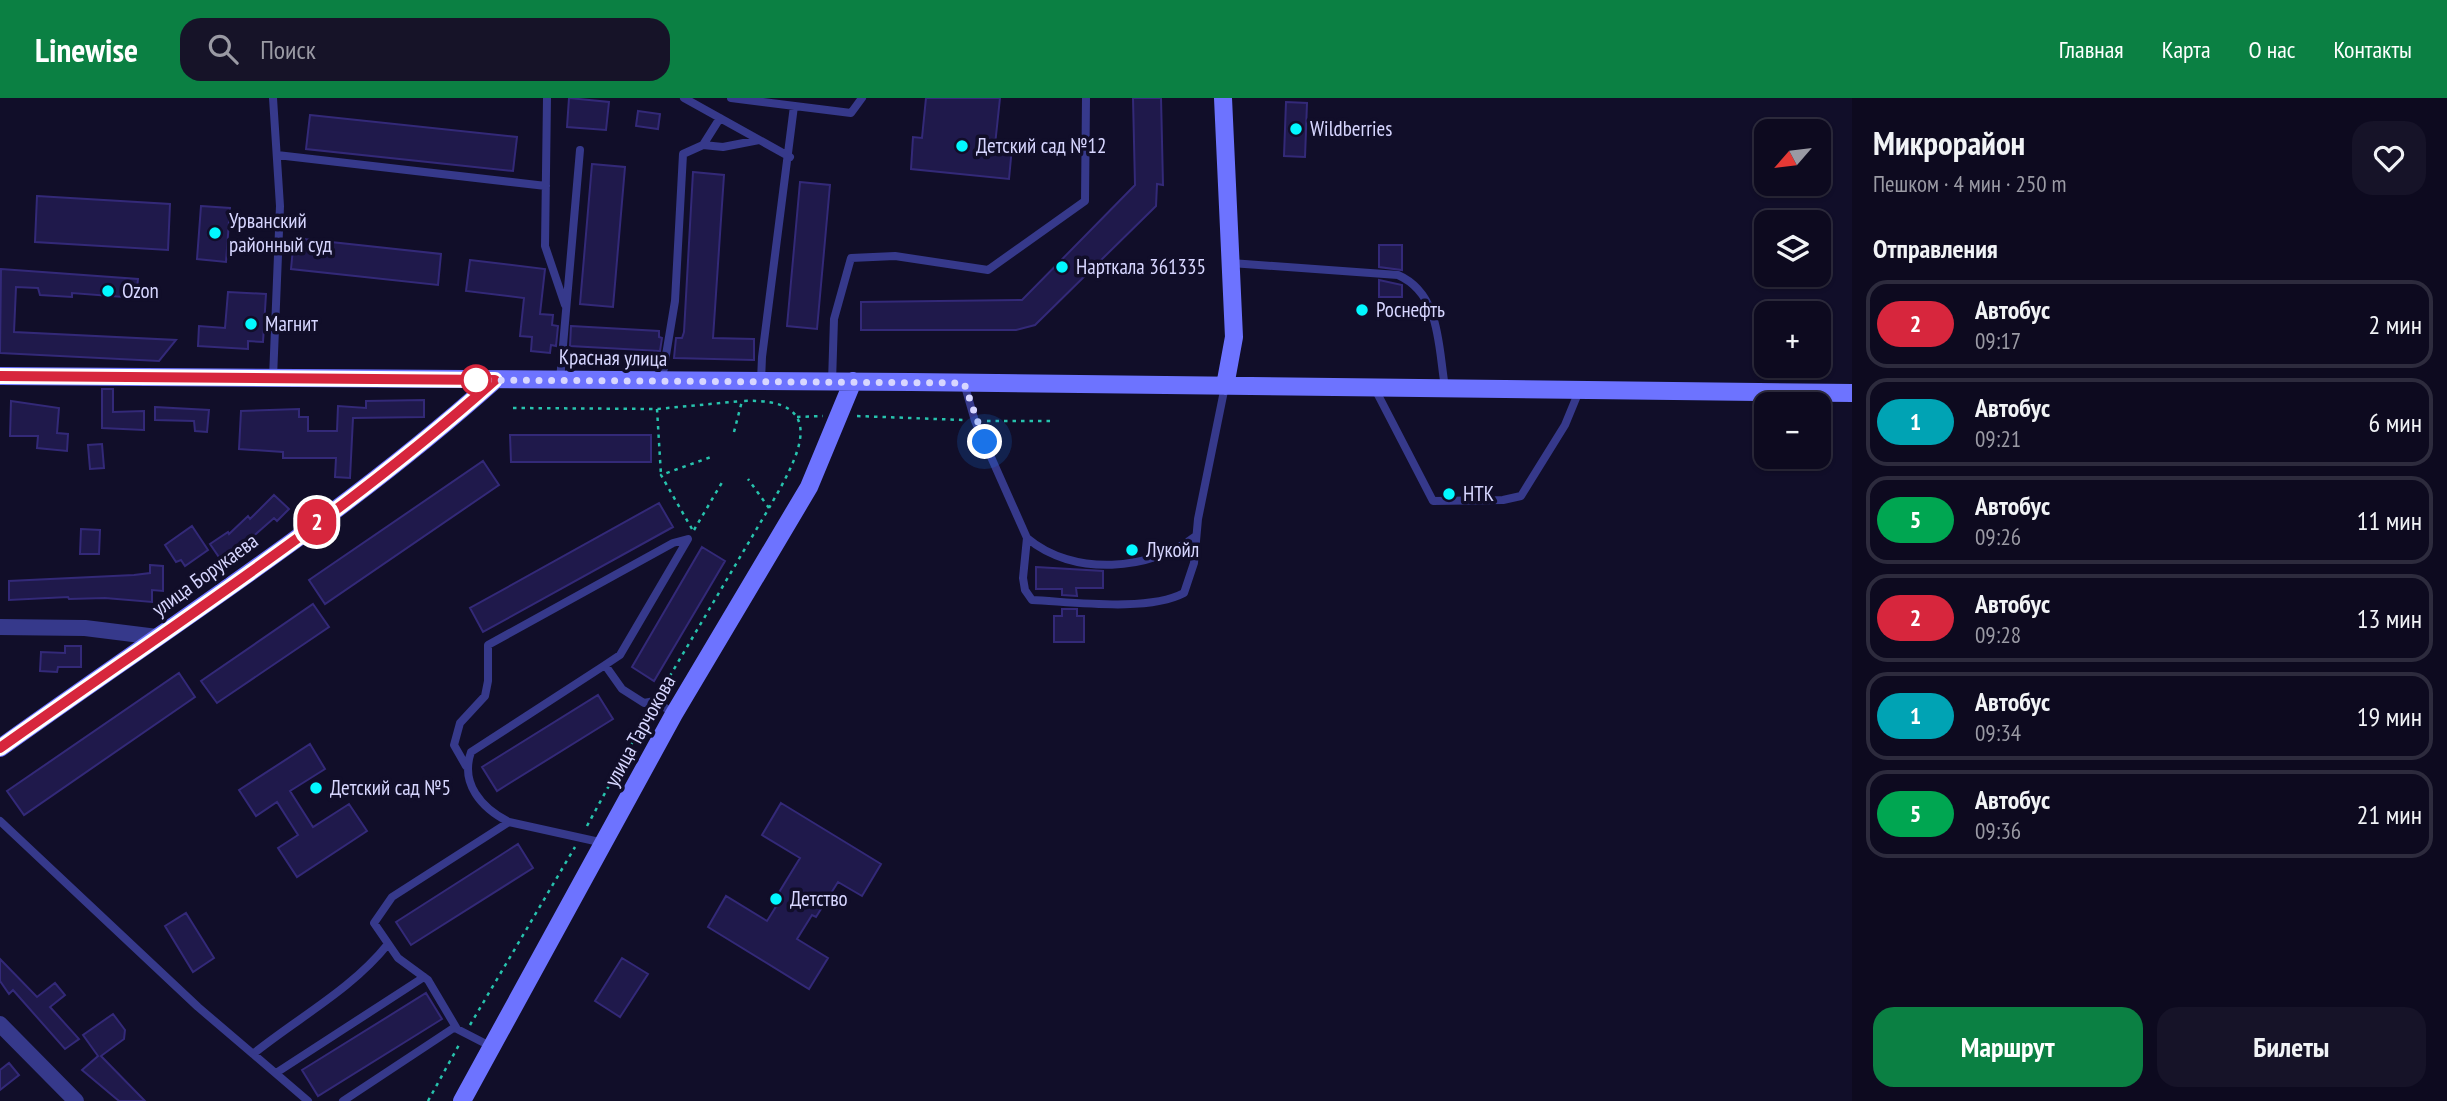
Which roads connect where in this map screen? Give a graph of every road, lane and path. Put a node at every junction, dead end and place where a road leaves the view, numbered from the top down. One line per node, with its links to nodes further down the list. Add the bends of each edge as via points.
1 (273, 98): 13 (lane)
2 (547, 98): 15 (lane)
3 (684, 98): 9 (lane)
4 (731, 98): 8 (lane)
5 (862, 98): 8 (lane, via 851,113)
6 (1086, 98): 23 (lane, via 1085,201 1022,247 988,270 895,256 851,258 835,319)
7 (1223, 98): 16 (main road)
8 (794, 106): 14 (lane)
9 (720, 118): 10 (lane); 11 (lane)
10 (760, 140): 11 (lane, via 723,147); 14 (lane)
11 (703, 145): 22 (lane, via 683,154 675,301)
12 (580, 150): 17 (lane)
13 (277, 155): 15 (lane); 19 (lane, via 279,293)
14 (790, 157): 25 (lane)
15 (546, 186): 17 (lane, via 545,246)
16 (1231, 263): 27 (main road, via 1234,337); 29 (lane, via 1398,275 1412,281 1420,287 1432,314)
17 (566, 308): 21 (lane)
18 (0, 376): 19 (main road, Красная улица)
19 (273, 379): 20 (main road, Красная улица)
20 (495, 380): 21 (main road, Красная улица); 48 (main road, улица Борукаева, via 299,537)
21 (560, 380): 22 (main road, Красная улица)
22 (662, 382): 25 (main road, Красная улица)
23 (832, 382): 24 (main road, Красная улица); 25 (main road, Красная улица)
24 (853, 382): 26 (main road, Красная улица); 51 (main road, улица Тарчокова, via 809,487)
25 (761, 383)
26 (964, 383): 27 (main road, Красная улица); 36 (lane)
27 (1225, 386): 28 (main road, Красная улица); 45 (lane)
28 (1376, 389): 29 (main road, Красная улица); 30 (lane, via 1433,500 1521,496 1566,425)
29 (1445, 390): 30 (main road, Красная улица)
30 (1579, 391): 31 (main road, Красная улица)
31 (1852, 393)
32 (742, 401): 34 (path); 38 (path); 43 (path, via 780,402 797,417 796,461)
33 (513, 408): 34 (path)
34 (657, 409): 40 (path)
35 (868, 416): 36 (path)
36 (975, 421): 37 (path); 46 (lane)
37 (1050, 421)
38 (734, 432)
39 (711, 457): 40 (path)
40 (661, 475): 44 (path)
41 (724, 479): 44 (path)
42 (748, 479): 43 (path)
43 (769, 508): 50 (path)
44 (690, 535): 49 (lane, via 620,655); 53 (lane, via 488,646 485,696 460,723 454,745)
45 (1196, 536): 46 (lane, via 1155,559 1123,564 1061,558); 46 (lane, via 1194,564 1184,593 1167,601 1112,602 1032,600 1023,578)
46 (1027, 537)
47 (0, 627): 48 (street, via 85,628)
48 (157, 638): 52 (main road, улица Борукаева)
49 (605, 665): 50 (lane, via 622,689 644,703); 53 (lane, via 471,752)
50 (655, 701): 51 (lane); 56 (path)
51 (674, 714): 57 (main road, улица Тарчокова)
52 (3, 741)
53 (466, 766): 55 (lane, via 475,795 491,813)
54 (0, 821): 64 (lane)
55 (509, 822): 56 (lane); 58 (lane, via 392,897 374,923)
56 (580, 839): 57 (lane); 62 (path)
57 (605, 843): 63 (main road, улица Тарчокова)
58 (388, 944): 59 (lane, via 398,958); 64 (lane, via 367,970)
59 (424, 977): 61 (lane); 65 (lane)
60 (0, 1024): 67 (street)
61 (455, 1027): 62 (lane); 69 (lane)
62 (465, 1034): 63 (lane); 70 (path)
63 (492, 1046): 66 (main road, улица Тарчокова)
64 (253, 1054): 65 (lane)
65 (276, 1073): 68 (lane)
66 (466, 1100)
67 (76, 1101)
68 (308, 1101)
69 (343, 1101)
70 (428, 1101)

